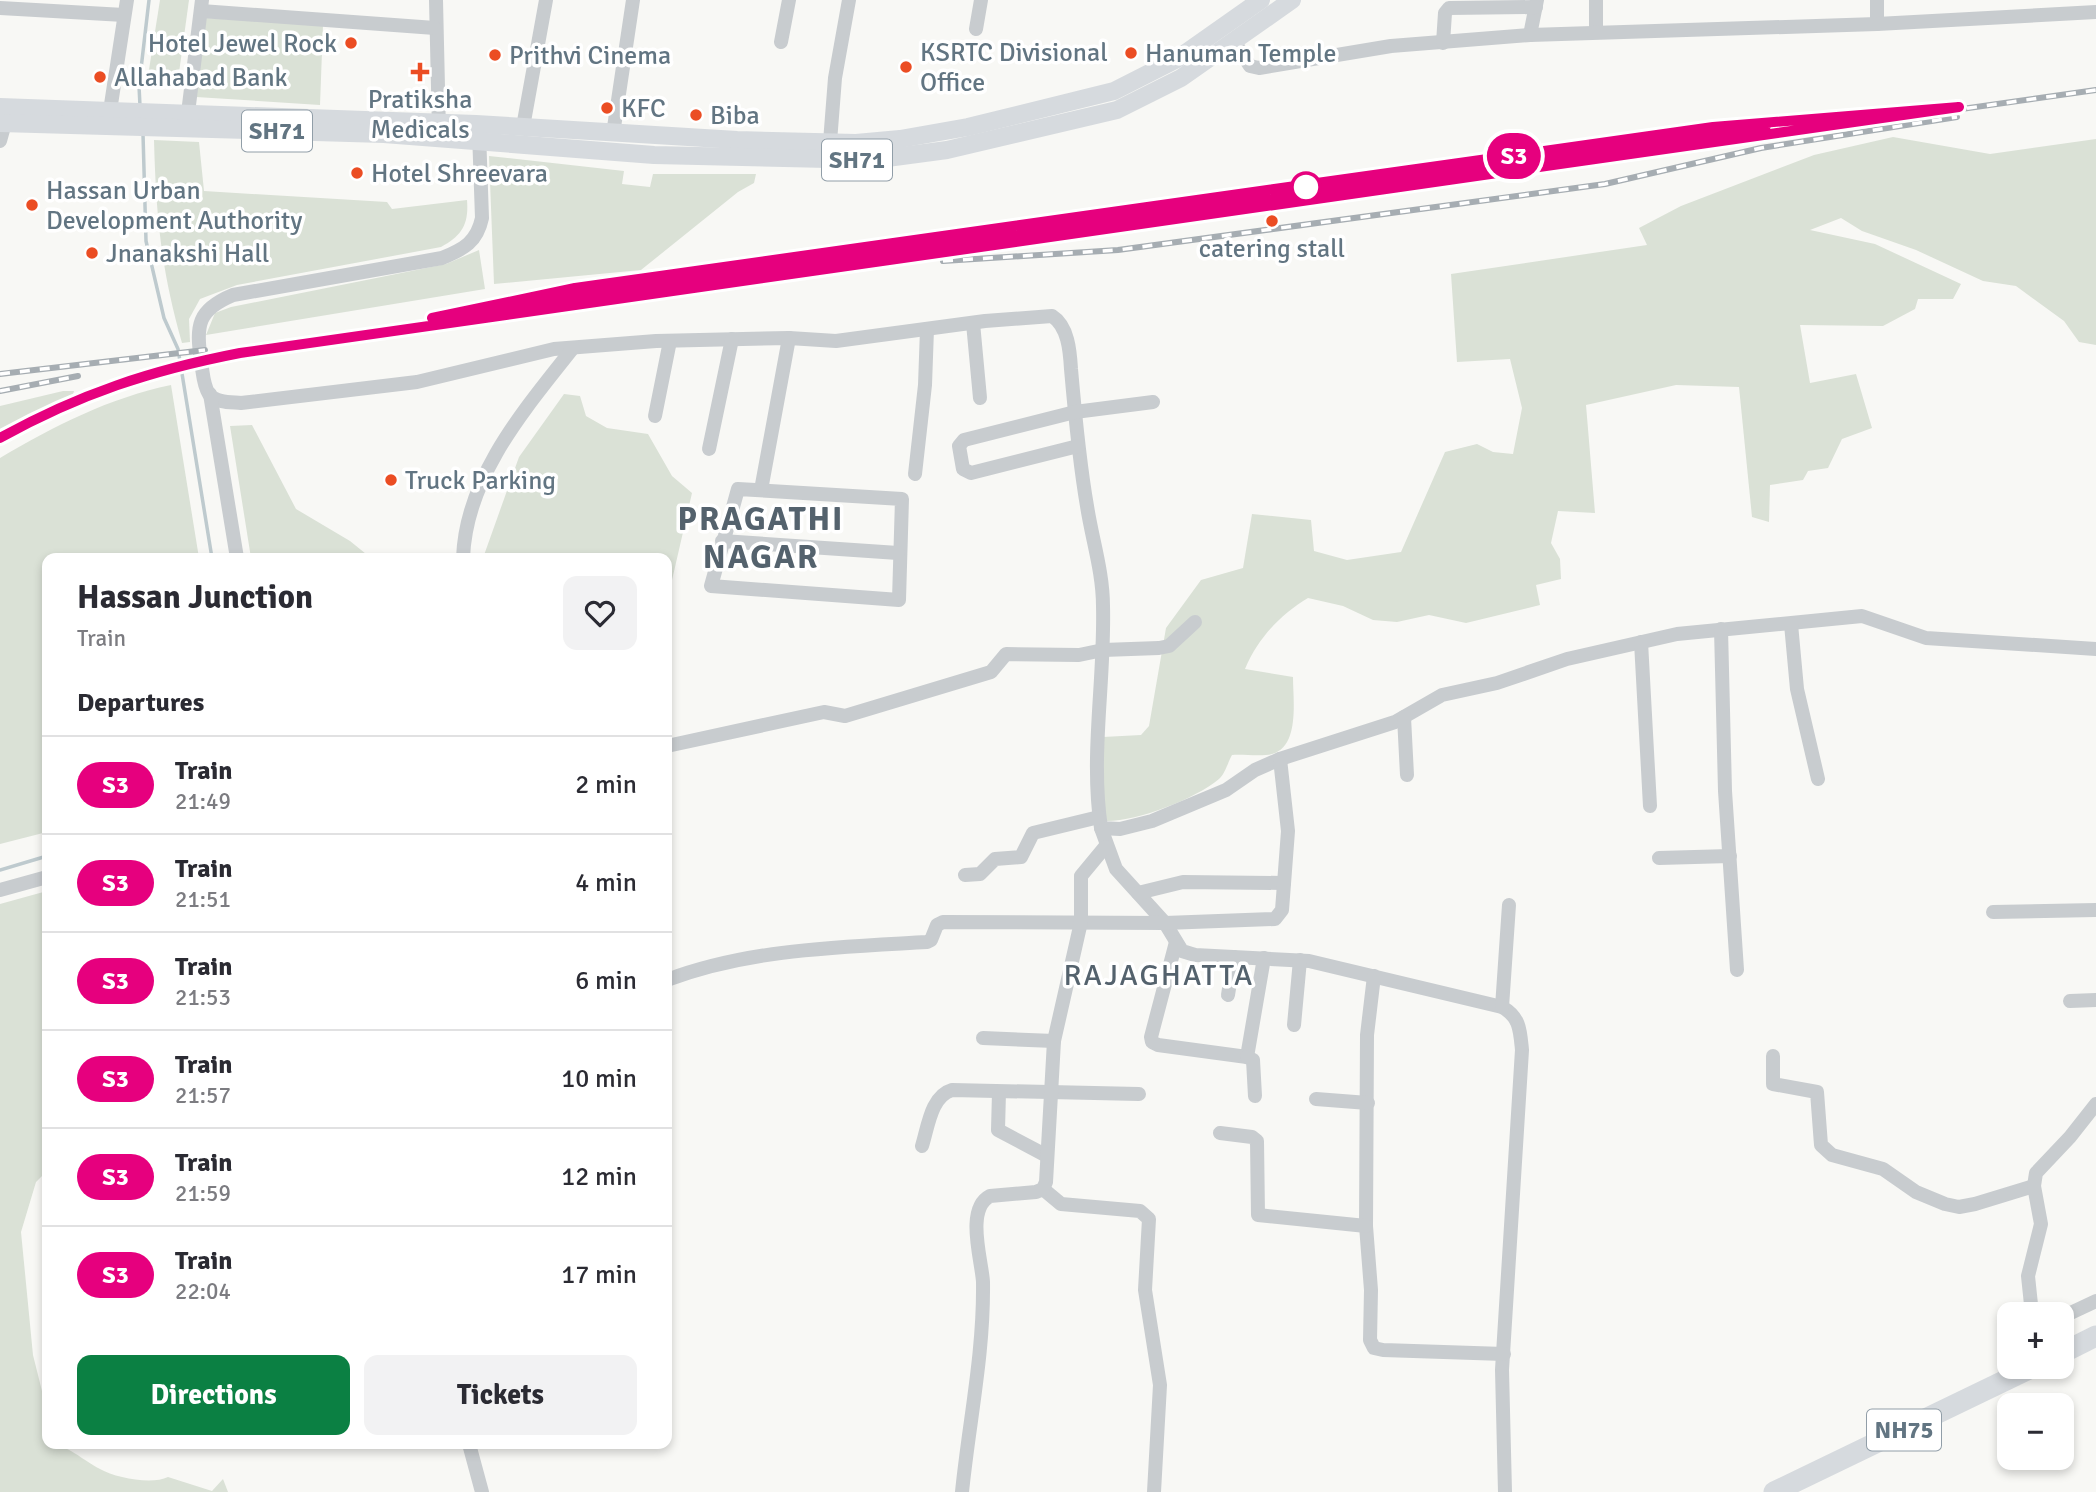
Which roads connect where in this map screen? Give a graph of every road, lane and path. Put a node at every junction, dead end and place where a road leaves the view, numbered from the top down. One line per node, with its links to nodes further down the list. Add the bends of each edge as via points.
1 (436, 0): 17 (street)
2 (546, 0): 30 (street)
3 (633, 0): 36 (street)
4 (789, 0): 22 (street)
5 (981, 0): 18 (street)
6 (1261, 0): 24 (main road, SH71)
7 (1292, 0): 21 (main road, SH71)
8 (1596, 0): 19 (street)
9 (1877, 0): 16 (street)
10 (845, 1): 35 (street)
11 (1536, 3): 20 (street); 23 (street, via 1449,8)
12 (202, 6): 17 (street); 26 (street)
13 (126, 7): 14 (street); 28 (street)
14 (0, 8)
15 (2096, 12): 16 (street)
16 (1877, 24): 19 (street)
17 (435, 28): 31 (street)
18 (976, 29)
19 (1596, 32): 20 (street)
20 (1530, 35): 23 (street)
21 (1234, 41): 23 (street, via 1250,66 1259,68 1353,51); 25 (main road, SH71)
22 (781, 42)
23 (1443, 43)
24 (1171, 62): 25 (main road); 33 (main road, SH71, via 1114,91)
25 (1181, 78): 33 (main road, SH71, via 1117,110)
26 (188, 113): 29 (main road, SH71); 31 (main road, SH71)
27 (2, 117): 28 (main road, SH71); 34 (street)
28 (115, 119): 29 (main road, SH71)
29 (168, 121): 31 (main road, SH71, via 384,134)
30 (523, 127): 32 (main road, SH71); 36 (main road, SH71)
31 (439, 130): 32 (main road, SH71)
32 (479, 132): 36 (main road, SH71); 43 (street, via 482,218 480,232 466,248 442,258 233,295 214,303 198,329 204,382)
33 (969, 136): 35 (main road, SH71); 36 (main road, SH71, via 872,160)
34 (0, 141)
35 (830, 142): 36 (main road, SH71)
36 (612, 143)
37 (973, 323): 38 (street); 44 (street); 46 (street, via 1044,315 1060,321 1071,361)
38 (927, 329): 39 (street, via 836,341); 50 (street)
39 (789, 338): 40 (street); 51 (street)
40 (732, 339): 41 (street); 49 (street)
41 (670, 341): 42 (street); 47 (street)
42 (573, 348): 43 (street, via 417,382 241,403 217,400); 54 (street, via 510,429 492,460 466,531)
43 (210, 394): 53 (street)
44 (980, 398)
45 (1153, 402): 46 (street)
46 (1075, 412): 48 (street); 48 (street, via 964,440 959,446 963,469 971,472)
47 (655, 416)
48 (1078, 446): 61 (street, via 1103,602)
49 (709, 449)
50 (915, 474)
51 (761, 490): 52 (street, via 738,489); 55 (street, via 902,499)
52 (722, 541): 55 (street); 55 (street, via 711,586 899,600)
53 (236, 553)
54 (464, 553)
55 (898, 553)
56 (1195, 622): 61 (street, via 1168,646)
57 (1791, 624): 58 (street); 60 (street, via 1862,615 1926,638); 66 (street, via 1797,689)
58 (1721, 629): 59 (street); 70 (street)
59 (1641, 642): 62 (street, via 1442,695); 67 (street)
60 (2096, 649)
61 (1103, 650): 63 (street, via 1079,655 1006,654 991,672 845,716 824,712); 68 (street, via 1095,756)
62 (1404, 717): 64 (street); 65 (street)
63 (672, 745)
64 (1280, 759): 68 (street, via 1226,790 1152,821 1119,829); 74 (street, via 1287,816)
65 (1406, 775)
66 (1818, 779)
67 (1650, 806)
68 (1100, 823): 69 (street); 72 (street, via 1034,833 1021,857 995,859 980,874)
69 (1105, 847): 76 (street, via 1116,869); 80 (street, via 1083,871)
70 (1730, 856): 71 (street); 86 (street)
71 (1659, 858)
72 (965, 875)
73 (42, 878): 75 (street)
74 (1284, 883): 76 (street, via 1183,882); 81 (street, via 1282,910 1275,919)
75 (0, 890)
76 (1138, 893): 81 (street)
77 (1509, 905): 92 (street)
78 (2096, 910): 79 (street)
79 (1993, 912)
80 (1081, 922): 81 (street); 88 (street, via 943,922 927,942 788,952); 95 (street)
81 (1165, 923): 82 (street)
82 (1176, 942): 83 (street, via 1182,951 1195,955); 97 (street, via 1152,1042)
83 (1234, 957): 84 (street); 89 (street)
84 (1264, 958): 85 (street); 97 (street)
85 (1300, 960): 87 (street); 93 (street)
86 (1737, 970)
87 (1374, 976): 92 (street); 103 (street, via 1367,1035)
88 (672, 978)
89 (1228, 995)
90 (2096, 1000): 91 (street)
91 (2070, 1001)
92 (1502, 1007): 116 (street, via 1520,1024 1522,1050)
93 (1294, 1025)
94 (983, 1038): 95 (street)
95 (1054, 1041): 98 (street)
96 (1773, 1056): 108 (street, via 1773,1084 1817,1092 1821,1145 1832,1155 1883,1169 1916,1192 1959,1207)
97 (1247, 1057): 101 (street, via 1255,1066)
98 (1050, 1091): 99 (street); 100 (street); 107 (street)
99 (999, 1092): 106 (street, via 943,1093); 107 (street, via 998,1130)
100 (1139, 1094)
101 (1255, 1096)
102 (1316, 1099): 103 (street)
103 (1368, 1103): 110 (street)
104 (2096, 1104): 108 (street, via 2040,1167)
105 (1220, 1133): 110 (street, via 1252,1137 1257,1142 1258,1215)
106 (922, 1146)
107 (1047, 1156): 109 (street)
108 (2034, 1186): 112 (street, via 2041,1224 2028,1276)
109 (1043, 1189): 120 (street, via 990,1196 980,1207 976,1234 983,1280 982,1340); 121 (street, via 1061,1204 1140,1211 1149,1219 1145,1283 1160,1385)
110 (1366, 1226): 116 (street, via 1374,1348)
111 (2096, 1301): 113 (street)
112 (2031, 1302)
113 (2074, 1311)
114 (2096, 1336): 115 (highway)
115 (2074, 1347)
116 (1504, 1354): 122 (street)
117 (2008, 1379): 123 (highway, NH75)
118 (469, 1449): 119 (street)
119 (482, 1492)
120 (962, 1492)
121 (1154, 1492)
122 (1504, 1492)
123 (1774, 1492)

